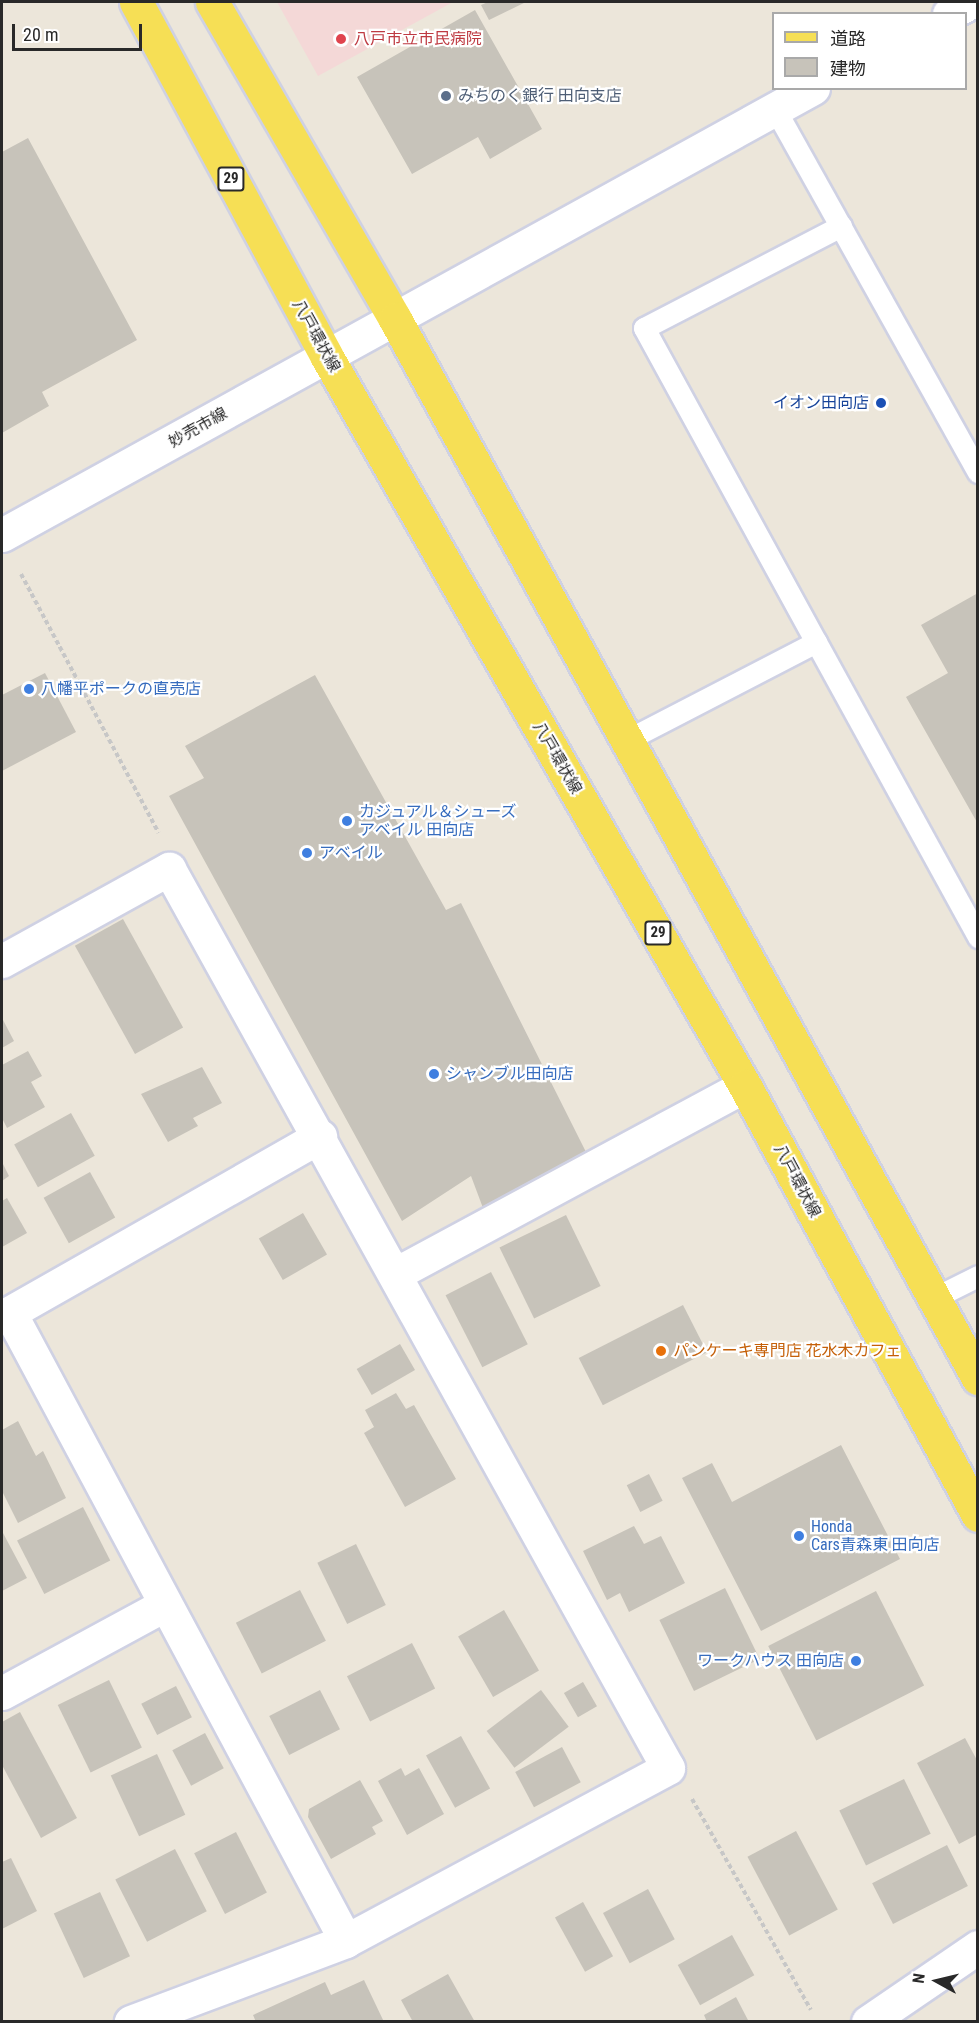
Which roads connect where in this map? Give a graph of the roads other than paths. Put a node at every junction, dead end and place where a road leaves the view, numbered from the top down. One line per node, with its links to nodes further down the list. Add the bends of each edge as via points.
1 (136, 2): 9 (main road, 八戸環状線 / 29)
2 (212, 2): 8 (main road)
3 (971, 2): 4 (street)
4 (953, 12)
5 (810, 90): 6 (street, 妙売市線)
6 (775, 110): 7 (lane); 8 (street, 妙売市線)
7 (841, 226): 10 (lane); 12 (lane, via 644,328)
8 (395, 320): 9 (street, 妙売市線); 13 (main road)
9 (327, 357): 11 (street, 妙売市線); 16 (main road, 八戸環状線 / 29)
10 (978, 472)
11 (2, 535)
12 (816, 642): 13 (lane); 14 (lane)
13 (627, 740): 20 (main road)
14 (978, 937)
15 (2, 962): 17 (street, via 169,869)
16 (745, 1086): 18 (street); 23 (main road, 八戸環状線 / 29)
17 (320, 1136): 18 (street); 21 (street)
18 (397, 1273): 26 (street, via 668,1768)
19 (978, 1276): 20 (lane)
20 (934, 1298): 22 (main road)
21 (6, 1315): 24 (street)
22 (978, 1378)
23 (978, 1515)
24 (162, 1606): 25 (street); 26 (street)
25 (2, 1694)
26 (346, 1941): 28 (street)
27 (978, 1947): 29 (street)
28 (131, 2022)
29 (868, 2022)

